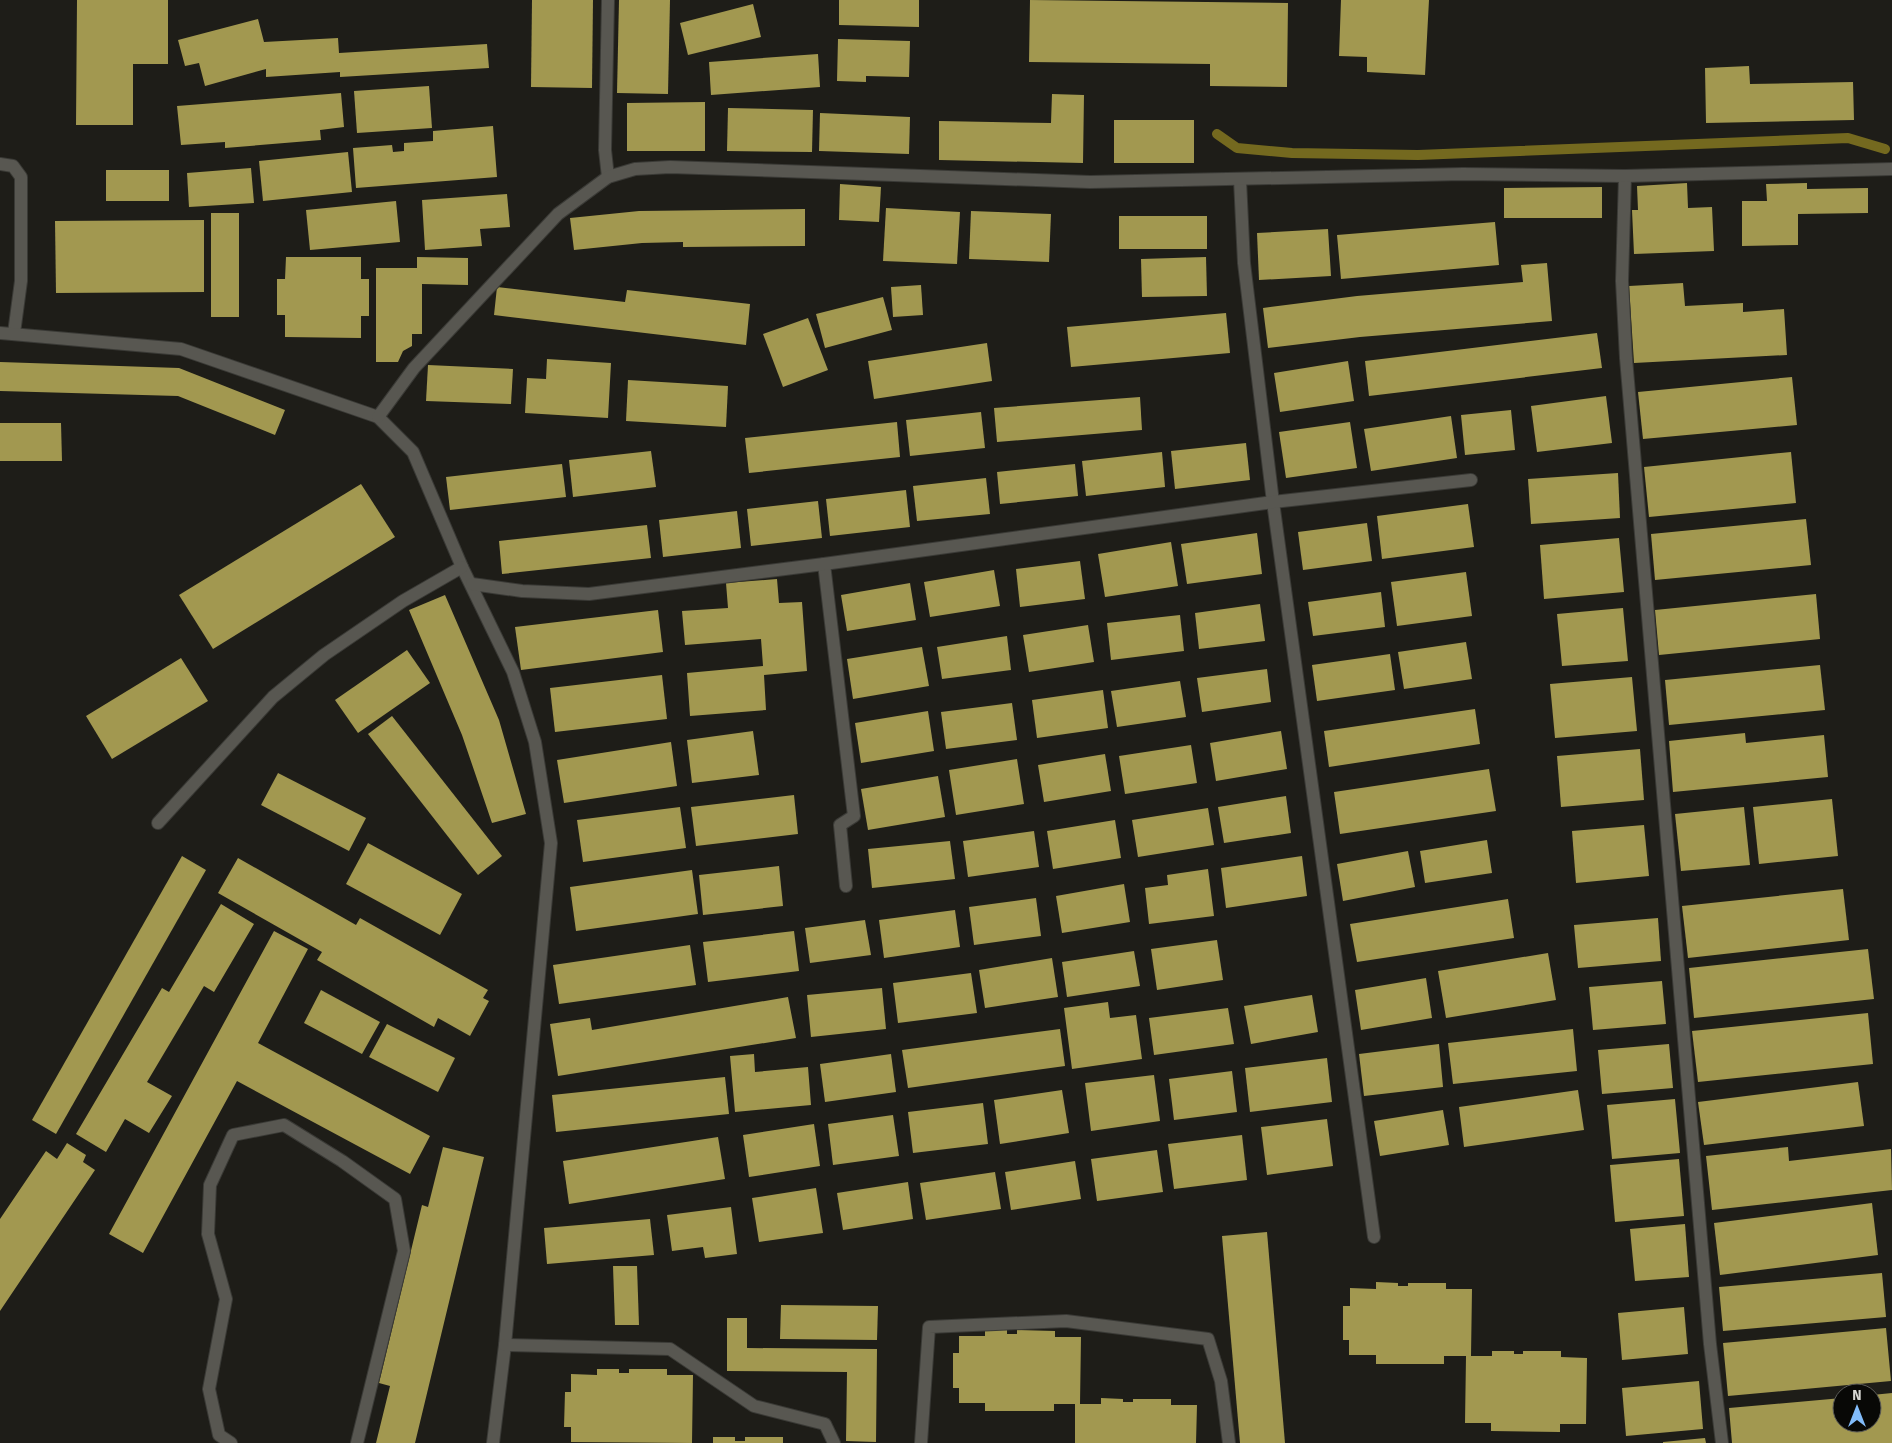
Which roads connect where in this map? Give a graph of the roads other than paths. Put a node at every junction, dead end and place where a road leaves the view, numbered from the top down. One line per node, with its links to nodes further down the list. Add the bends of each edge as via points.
1 (608, 0): 5 (street, via 605,150)
2 (0, 164): 8 (street, via 13,166 21,178 21,281)
3 (1892, 169): 4 (street)
4 (1625, 176): 6 (street, via 1463,174); 25 (street, via 1622,281 1626,358 1710,1344)
5 (608, 177): 6 (street, via 634,169 670,167 1090,182); 9 (street, via 558,214 414,368)
6 (1240, 180): 11 (street, via 1244,263)
7 (0, 333): 8 (street)
8 (14, 333): 9 (street, via 181,350)
9 (378, 417): 13 (street, via 413,452)
10 (1471, 480): 11 (street)
11 (1273, 502): 12 (street); 17 (street)
12 (824, 564): 14 (street, via 589,594 522,591); 16 (street, via 854,816 840,826)
13 (462, 567): 14 (street); 15 (street, via 403,601 324,655 273,697)
14 (472, 584): 18 (street, via 513,672 530,724 551,843)
15 (158, 823)
16 (846, 886)
17 (1374, 1237)
18 (504, 1345): 21 (street); 22 (street, via 670,1350 754,1406 826,1424)
19 (231, 1443): 20 (street, via 219,1435 209,1389 226,1299 208,1234 210,1184 233,1135 284,1125 395,1198 404,1251)
20 (357, 1443)
21 (493, 1443)
22 (834, 1443)
23 (921, 1443): 24 (street, via 928,1327 1066,1321 1208,1339 1220,1381)
24 (1228, 1443)
25 (1722, 1443)

